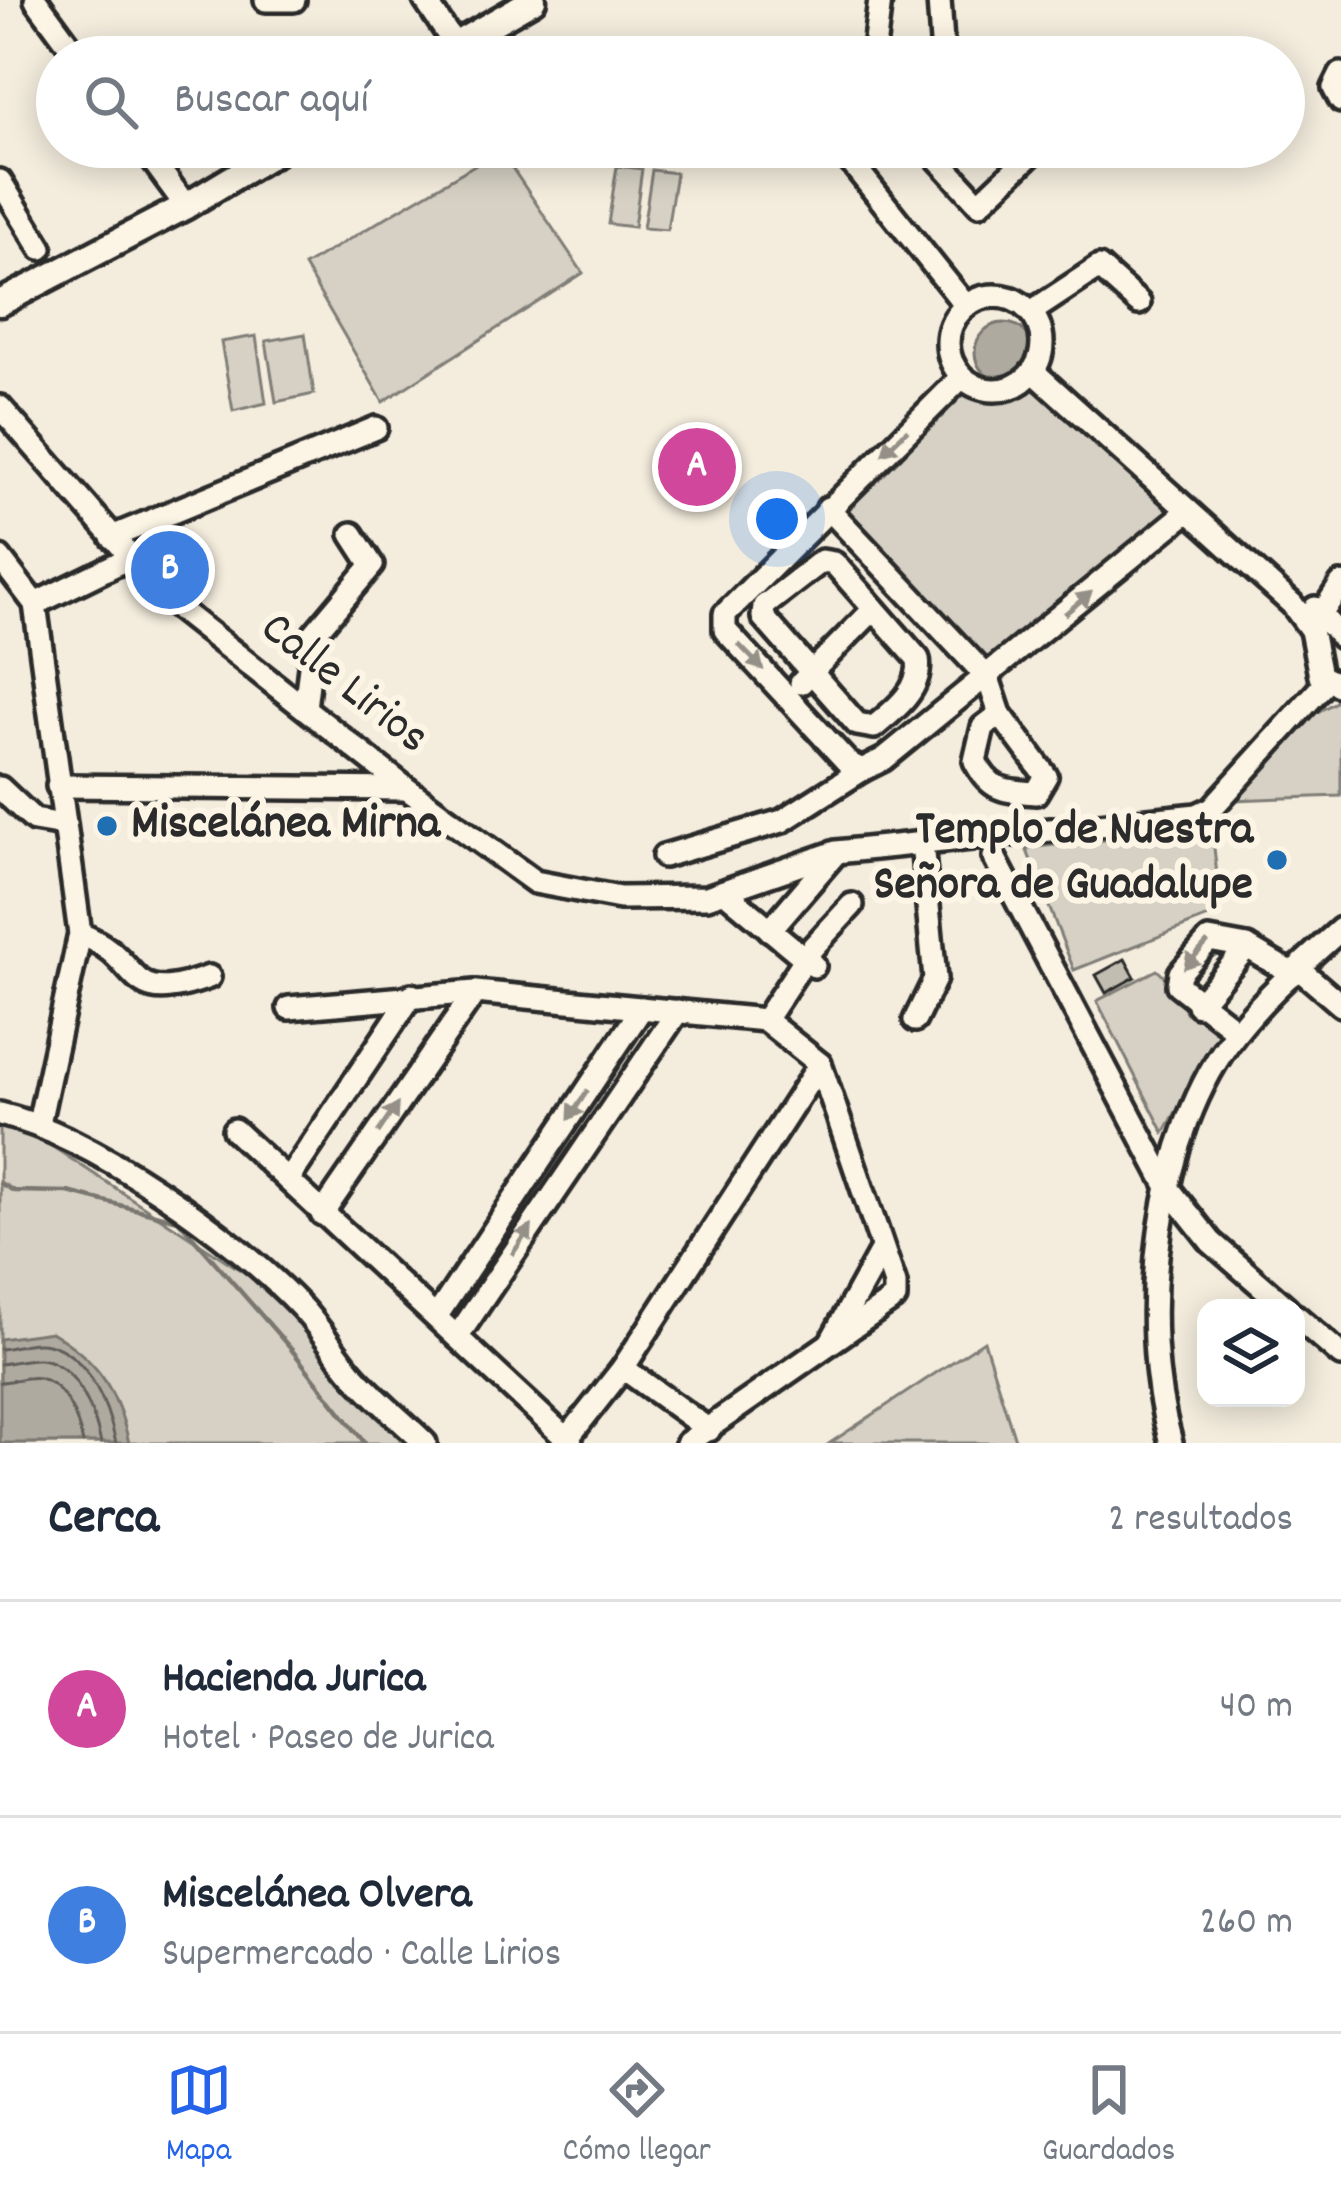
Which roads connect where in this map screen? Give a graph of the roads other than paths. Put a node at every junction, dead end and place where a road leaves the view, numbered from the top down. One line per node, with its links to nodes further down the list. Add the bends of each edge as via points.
1 (36, 0): 8 (street)
2 (266, 0): 3 (street)
3 (294, 0)
4 (425, 0): 9 (street)
5 (533, 0): 10 (main road)
6 (880, 0): 11 (street)
7 (940, 0): 12 (street)
8 (62, 36)
9 (439, 36)
10 (471, 36)
11 (876, 36)
12 (942, 36)
13 (1341, 74): 14 (street, via 1334,88)
14 (1341, 101)
15 (158, 168): 21 (street)
16 (249, 168): 21 (main road)
17 (855, 168): 25 (street)
18 (946, 168): 19 (street, via 979,204)
19 (1017, 168)
20 (0, 181): 22 (street)
21 (186, 206): 23 (main road)
22 (41, 248)
23 (0, 303)
24 (1139, 303): 26 (street, via 1099,267)
25 (966, 306): 26 (street, via 1005,297); 28 (street, via 948,340)
26 (1031, 312): 27 (street, via 1042,346)
27 (1033, 371): 28 (street, via 999,390); 32 (street)
28 (962, 377): 31 (street, one-way to 31)
29 (0, 406): 34 (street, Calle Lirios)
30 (376, 428): 34 (street)
31 (828, 508): 37 (street); 45 (street)
32 (1188, 512): 41 (street); 45 (street, one-way to 32)
33 (352, 534): 48 (street, via 372,565 314,634)
34 (112, 537): 36 (street, Calle Lirios)
35 (0, 558): 39 (street)
36 (129, 558): 39 (street); 48 (street, Calle Lirios, via 170,602)
37 (779, 576): 40 (street, via 834,562); 44 (street, via 764,617); 47 (street, one-way to 47, via 725,614 725,630)
38 (1341, 584): 41 (street)
39 (35, 604): 51 (street)
40 (874, 609): 44 (street); 44 (street, via 918,659 918,678 898,707 874,727 856,724)
41 (1316, 619): 42 (street); 43 (street)
42 (1341, 639): 43 (street)
43 (1317, 660): 46 (street)
44 (810, 674): 47 (street)
45 (988, 678): 49 (street); 50 (street)
46 (1334, 684): 55 (street, Calle Lirios, via 1197,814)
47 (788, 696): 50 (street)
48 (304, 708): 53 (street, Calle Lirios)
49 (1000, 714)
50 (862, 770): 57 (street, via 782,821)
51 (58, 786): 53 (street); 54 (street)
52 (0, 788): 54 (street, via 34,820)
53 (406, 789): 59 (street, Calle Lirios, via 535,882 620,898)
54 (63, 825): 63 (street)
55 (922, 843): 56 (street, Calle Lirios); 75 (street, via 934,979)
56 (836, 852): 59 (street, Calle Lirios); 61 (street)
57 (664, 856)
58 (994, 857): 85 (street)
59 (716, 894): 61 (street)
60 (852, 905): 65 (street)
61 (775, 925): 65 (street)
62 (1341, 929): 66 (street)
63 (80, 934): 67 (street, via 98,940 152,990); 80 (street)
64 (1247, 946): 66 (street); 70 (street); 70 (street, one-way to 70, via 1209,940 1180,973 1182,992)
65 (816, 953): 76 (street)
66 (1296, 971): 71 (street); 77 (street)
67 (209, 976)
68 (475, 992): 69 (street); 73 (street); 86 (street, one-way to 68)
69 (412, 995): 72 (street); 84 (street)
70 (1198, 1005): 77 (street)
71 (1341, 1005)
72 (290, 1008)
73 (643, 1008): 74 (street); 82 (street, one-way to 82)
74 (678, 1011): 76 (street); 83 (street)
75 (915, 1020)
76 (771, 1024): 78 (street)
77 (1237, 1031): 85 (street, via 1194,1110)
78 (820, 1064): 87 (street); 94 (street)
79 (0, 1114): 80 (street)
80 (39, 1124): 97 (street, via 180,1207 260,1269)
81 (234, 1130): 84 (street)
82 (542, 1161): 83 (street); 89 (street)
83 (565, 1176): 91 (street, one-way to 83)
84 (288, 1180): 86 (street)
85 (1168, 1189): 88 (street, via 1210,1242); 99 (street, via 1153,1270 1153,1360)
86 (322, 1214): 89 (street)
87 (882, 1249): 92 (street); 92 (street, via 895,1298)
88 (1276, 1299)
89 (436, 1317): 91 (street)
90 (1305, 1324): 93 (street)
91 (457, 1337): 96 (street)
92 (829, 1345): 95 (street)
93 (1341, 1355)
94 (623, 1367): 95 (street); 96 (street)
95 (709, 1430): 98 (street)
96 (569, 1441)
97 (425, 1443)
98 (687, 1443)
99 (1171, 1443)

